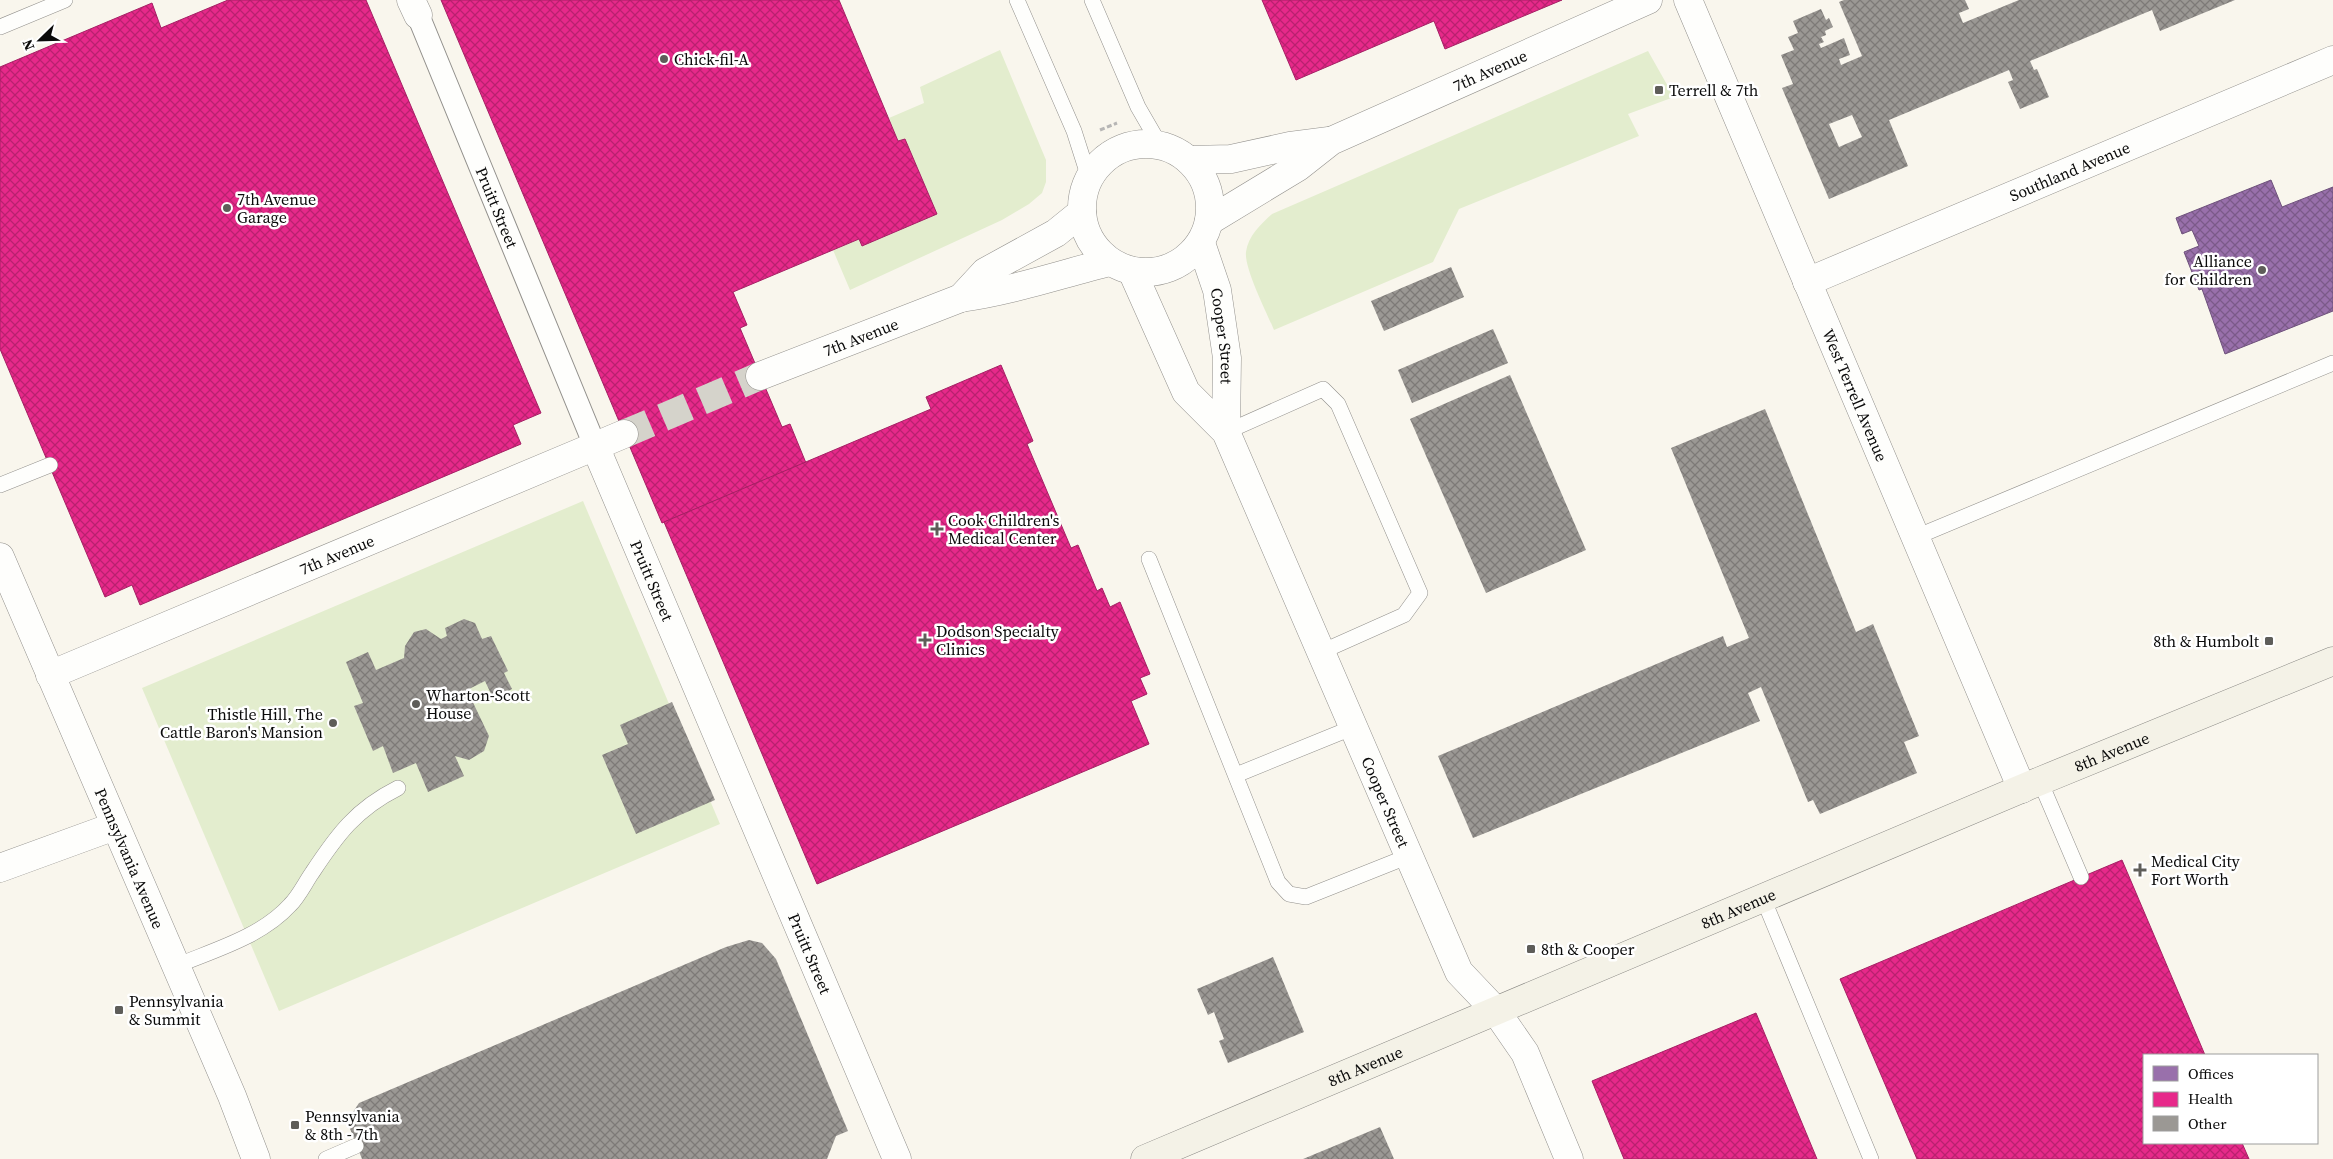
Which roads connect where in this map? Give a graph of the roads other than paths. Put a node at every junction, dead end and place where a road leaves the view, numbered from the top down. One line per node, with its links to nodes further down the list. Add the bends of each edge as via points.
1 (65, 0): 7 (lane)
2 (1016, 0): 12 (lane, via 1074,131)
3 (1092, 0): 10 (lane, via 1138,107)
4 (1648, 0): 9 (street, 7th Avenue)
5 (1688, 0): 16 (street, West Terrell Avenue)
6 (415, 8): 22 (street, Pruitt Street)
7 (0, 27)
8 (2333, 60): 16 (street, Southland Avenue)
9 (1330, 141): 11 (street, 7th Avenue, via 1231,159); 14 (street, 7th Avenue)
10 (1160, 145): 11 (street); 12 (street, via 1127,147 1105,159)
11 (1189, 160): 14 (street, via 1207,188 1210,205)
12 (1089, 178): 13 (street, via 1083,194)
13 (1082, 212): 15 (street, via 1086,231 1096,248); 17 (street, 7th Avenue, via 1056,233 985,272)
14 (1205, 232): 15 (street, 7th Avenue, via 1187,258 1171,268 1152,273); 20 (street, Cooper Street, via 1227,358)
15 (1121, 267): 17 (street, 7th Avenue, via 1030,282 996,294); 20 (street, Cooper Street, via 1186,392)
16 (1807, 282): 25 (street, West Terrell Avenue)
17 (961, 298): 19 (street, 7th Avenue)
18 (2333, 363): 25 (lane)
19 (760, 376)
20 (1226, 432): 28 (street, Cooper Street); 28 (lane, via 1323,389 1338,404 1420,593 1404,615)
21 (624, 434): 22 (street, 7th Avenue)
22 (595, 446): 30 (street, 7th Avenue); 45 (street, Pruitt Street)
23 (50, 465): 24 (lane)
24 (0, 485)
25 (1916, 538): 33 (street, West Terrell Avenue)
26 (0, 557): 30 (street, Pennsylvania Avenue)
27 (1149, 559): 32 (lane)
28 (1321, 652): 31 (street, Cooper Street)
29 (2333, 661): 33 (main road, 8th Avenue)
30 (50, 675): 35 (street, Pennsylvania Avenue)
31 (1354, 727): 32 (lane); 36 (street, Cooper Street)
32 (1236, 774): 36 (lane, via 1278,882 1289,894 1306,897)
33 (2031, 785): 38 (lane); 39 (main road, 8th Avenue)
34 (398, 788): 40 (lane, via 376,799 350,821 290,905 267,924 248,936)
35 (115, 826): 37 (street); 40 (street, Pennsylvania Avenue)
36 (1409, 856): 41 (street, Cooper Street, via 1459,972)
37 (0, 868)
38 (2081, 877)
39 (1763, 898): 41 (main road, 8th Avenue); 48 (lane)
40 (176, 966): 43 (street, Pennsylvania Avenue)
41 (1496, 1011): 46 (main road, 8th Avenue); 47 (street, Cooper Street, via 1525,1053)
42 (356, 1146): 44 (lane)
43 (256, 1159)
44 (326, 1159)
45 (897, 1159)
46 (1145, 1159)
47 (1569, 1159)
48 (1871, 1159)

